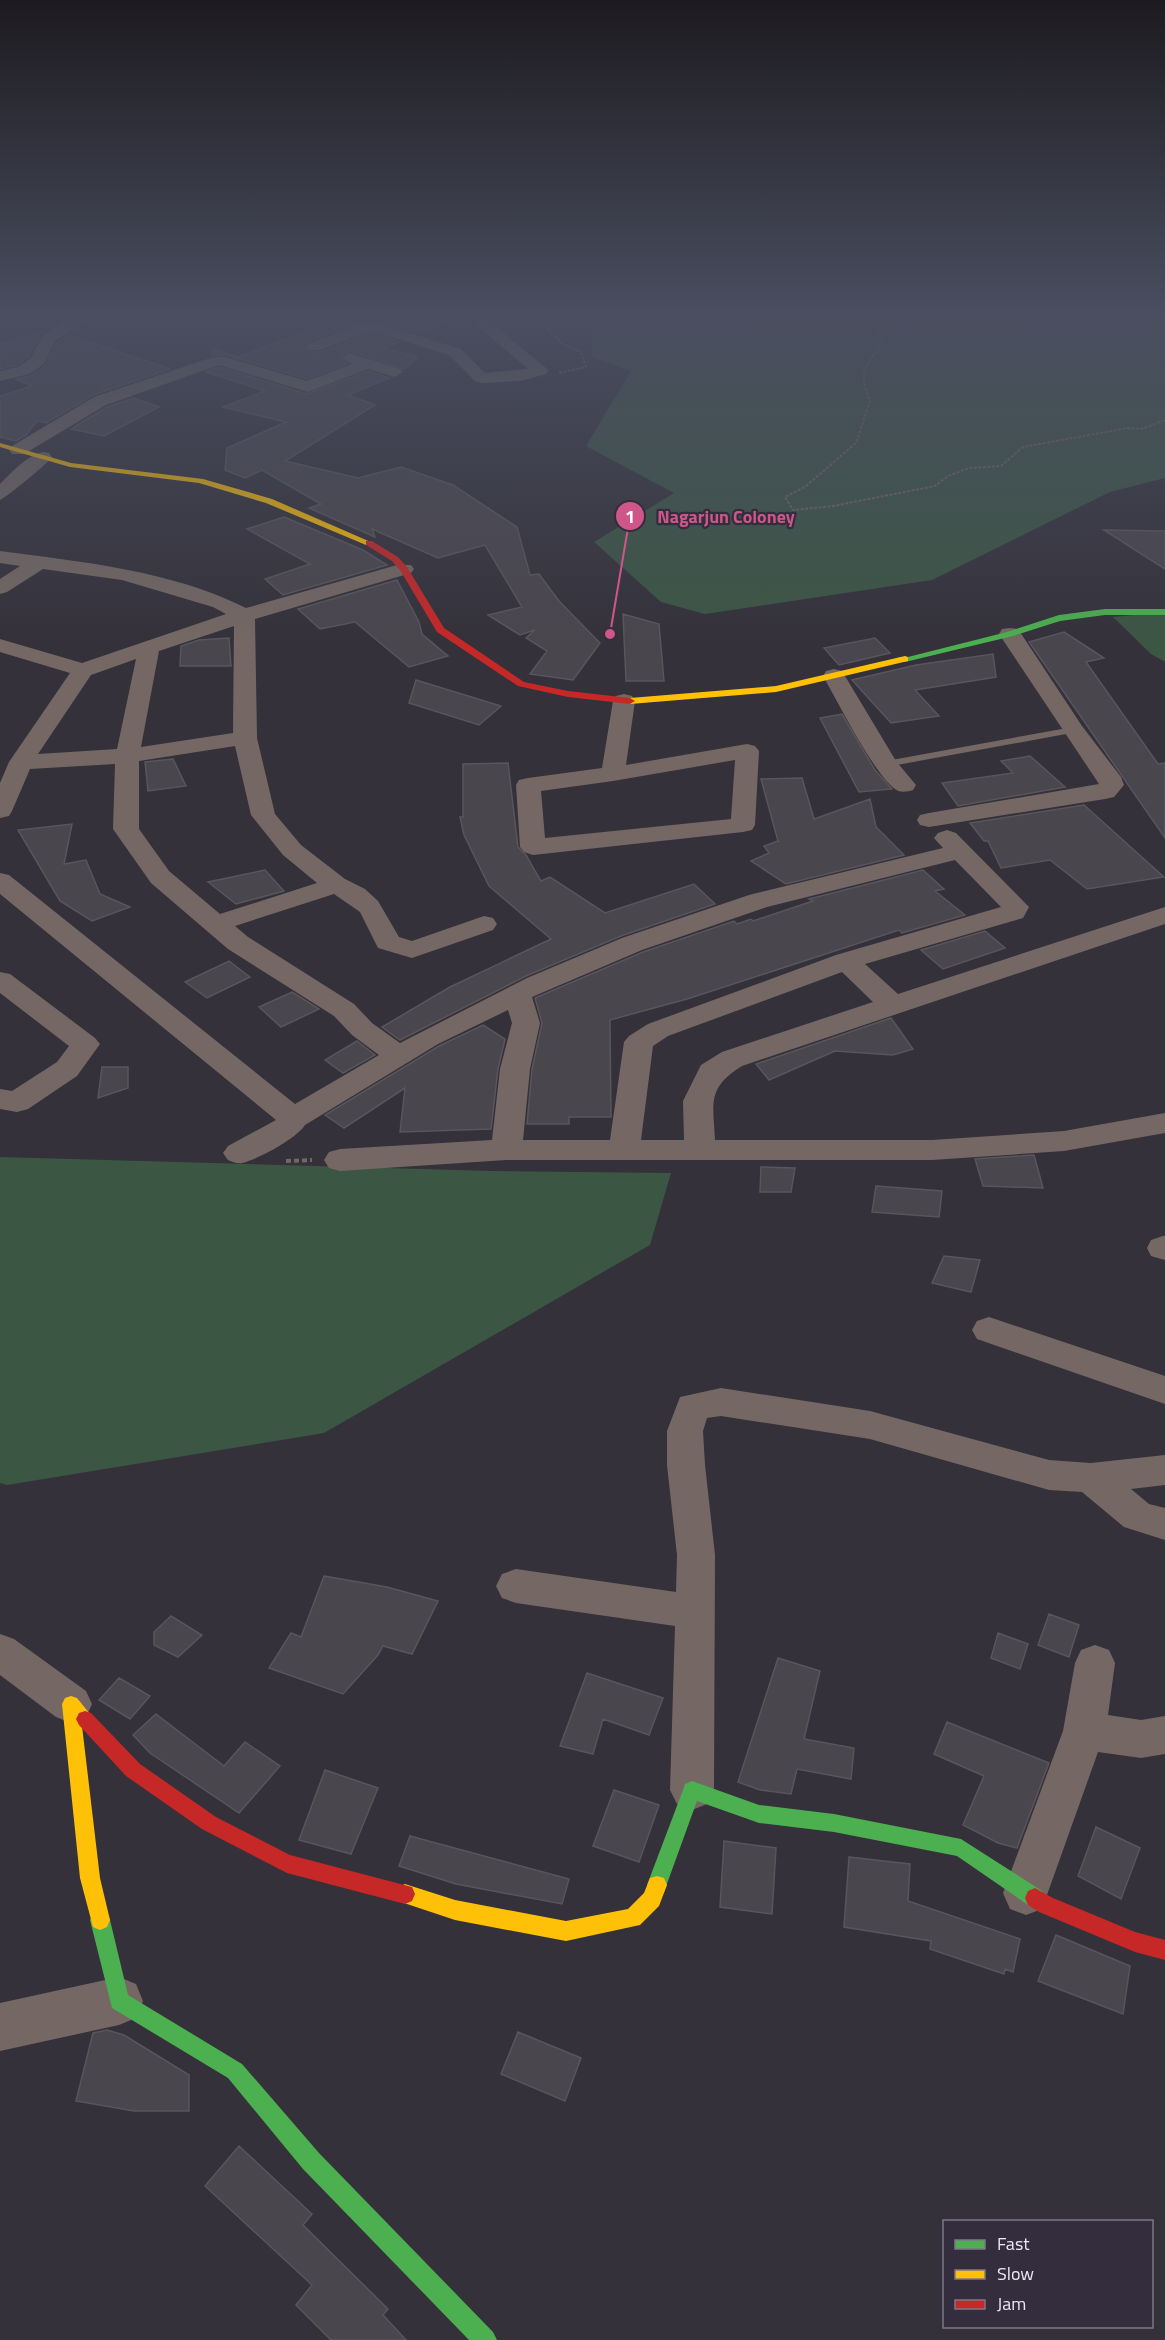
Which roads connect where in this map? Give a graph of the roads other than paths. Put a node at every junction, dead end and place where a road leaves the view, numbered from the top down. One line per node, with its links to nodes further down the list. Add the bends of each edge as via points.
1 (59, 425): 3 (street)
2 (0, 445): 3 (main road)
3 (18, 450): 4 (main road)
4 (44, 458): 5 (street); 8 (main road, via 200,482 269,501 371,544)
5 (3, 487)
6 (0, 557): 7 (street)
7 (38, 563): 9 (street); 11 (street, via 124,574 220,603)
8 (404, 569): 11 (street); 17 (main road, via 440,630 521,684)
9 (0, 588)
10 (1165, 612): 12 (main road, via 1079,615)
11 (244, 615): 14 (street); 19 (street)
12 (1010, 634): 16 (main road); 18 (street)
13 (0, 645): 15 (street)
14 (149, 647): 15 (street); 20 (street)
15 (83, 670): 21 (street)
16 (834, 676): 17 (main road, via 776,689); 22 (street)
17 (624, 701): 23 (street)
18 (1073, 730): 22 (lane); 26 (street, via 1112,785 1105,792 929,820)
19 (245, 738): 20 (street); 28 (street, via 263,815 292,850)
20 (127, 756): 21 (street); 30 (street, via 126,829 160,877)
21 (21, 762): 25 (street)
22 (886, 764): 24 (street)
23 (613, 774): 23 (street, via 528,785 533,848 743,825 747,751)
24 (904, 785)
25 (0, 811)
26 (961, 851): 32 (street, via 1016,908 1014,912); 34 (street, via 758,901 632,944)
27 (0, 880): 38 (street)
28 (336, 885): 30 (street); 31 (street, via 357,893 378,917 388,942 412,950)
29 (1165, 915): 35 (street)
30 (214, 924): 36 (street, via 344,1010 362,1029)
31 (484, 924)
32 (846, 961): 35 (street); 40 (street, via 658,1030 639,1042)
33 (0, 980): 37 (street, via 85,1044 67,1069 17,1102)
34 (517, 994): 36 (street); 42 (street, via 526,1023 515,1069)
35 (893, 1005): 41 (street, via 732,1059 711,1072 698,1101)
36 (399, 1056): 38 (street)
37 (0, 1099)
38 (293, 1118): 43 (street, via 288,1127)
39 (1165, 1123): 41 (street, via 1064,1141 932,1150)
40 (624, 1148): 41 (street); 42 (street)
41 (700, 1148)
42 (506, 1150): 44 (street)
43 (239, 1153)
44 (340, 1160)
45 (989, 1330): 46 (street)
46 (1165, 1390)
47 (1165, 1470): 48 (street)
48 (1090, 1478): 49 (street, via 1137,1516); 51 (street, via 1049,1475 870,1425 721,1402 693,1407 685,1431 696,1555)
49 (1165, 1524)
50 (516, 1586): 51 (street)
51 (696, 1612): 57 (street)
52 (0, 1652): 54 (street)
53 (1095, 1663): 55 (street)
54 (71, 1704): 57 (main road, via 134,1770 209,1824 287,1864 387,1888 455,1910 566,1931 633,1918 652,1899); 60 (main road, via 90,1878)
55 (1084, 1731): 56 (street, via 1141,1738); 58 (street)
56 (1165, 1735)
57 (692, 1790): 58 (main road, via 759,1814 834,1823 961,1848)
58 (1026, 1893): 59 (main road, via 1135,1942)
59 (1165, 1950)
60 (119, 2001): 61 (street); 62 (main road, via 235,2071 311,2161)
61 (0, 2027)
62 (486, 2340)

